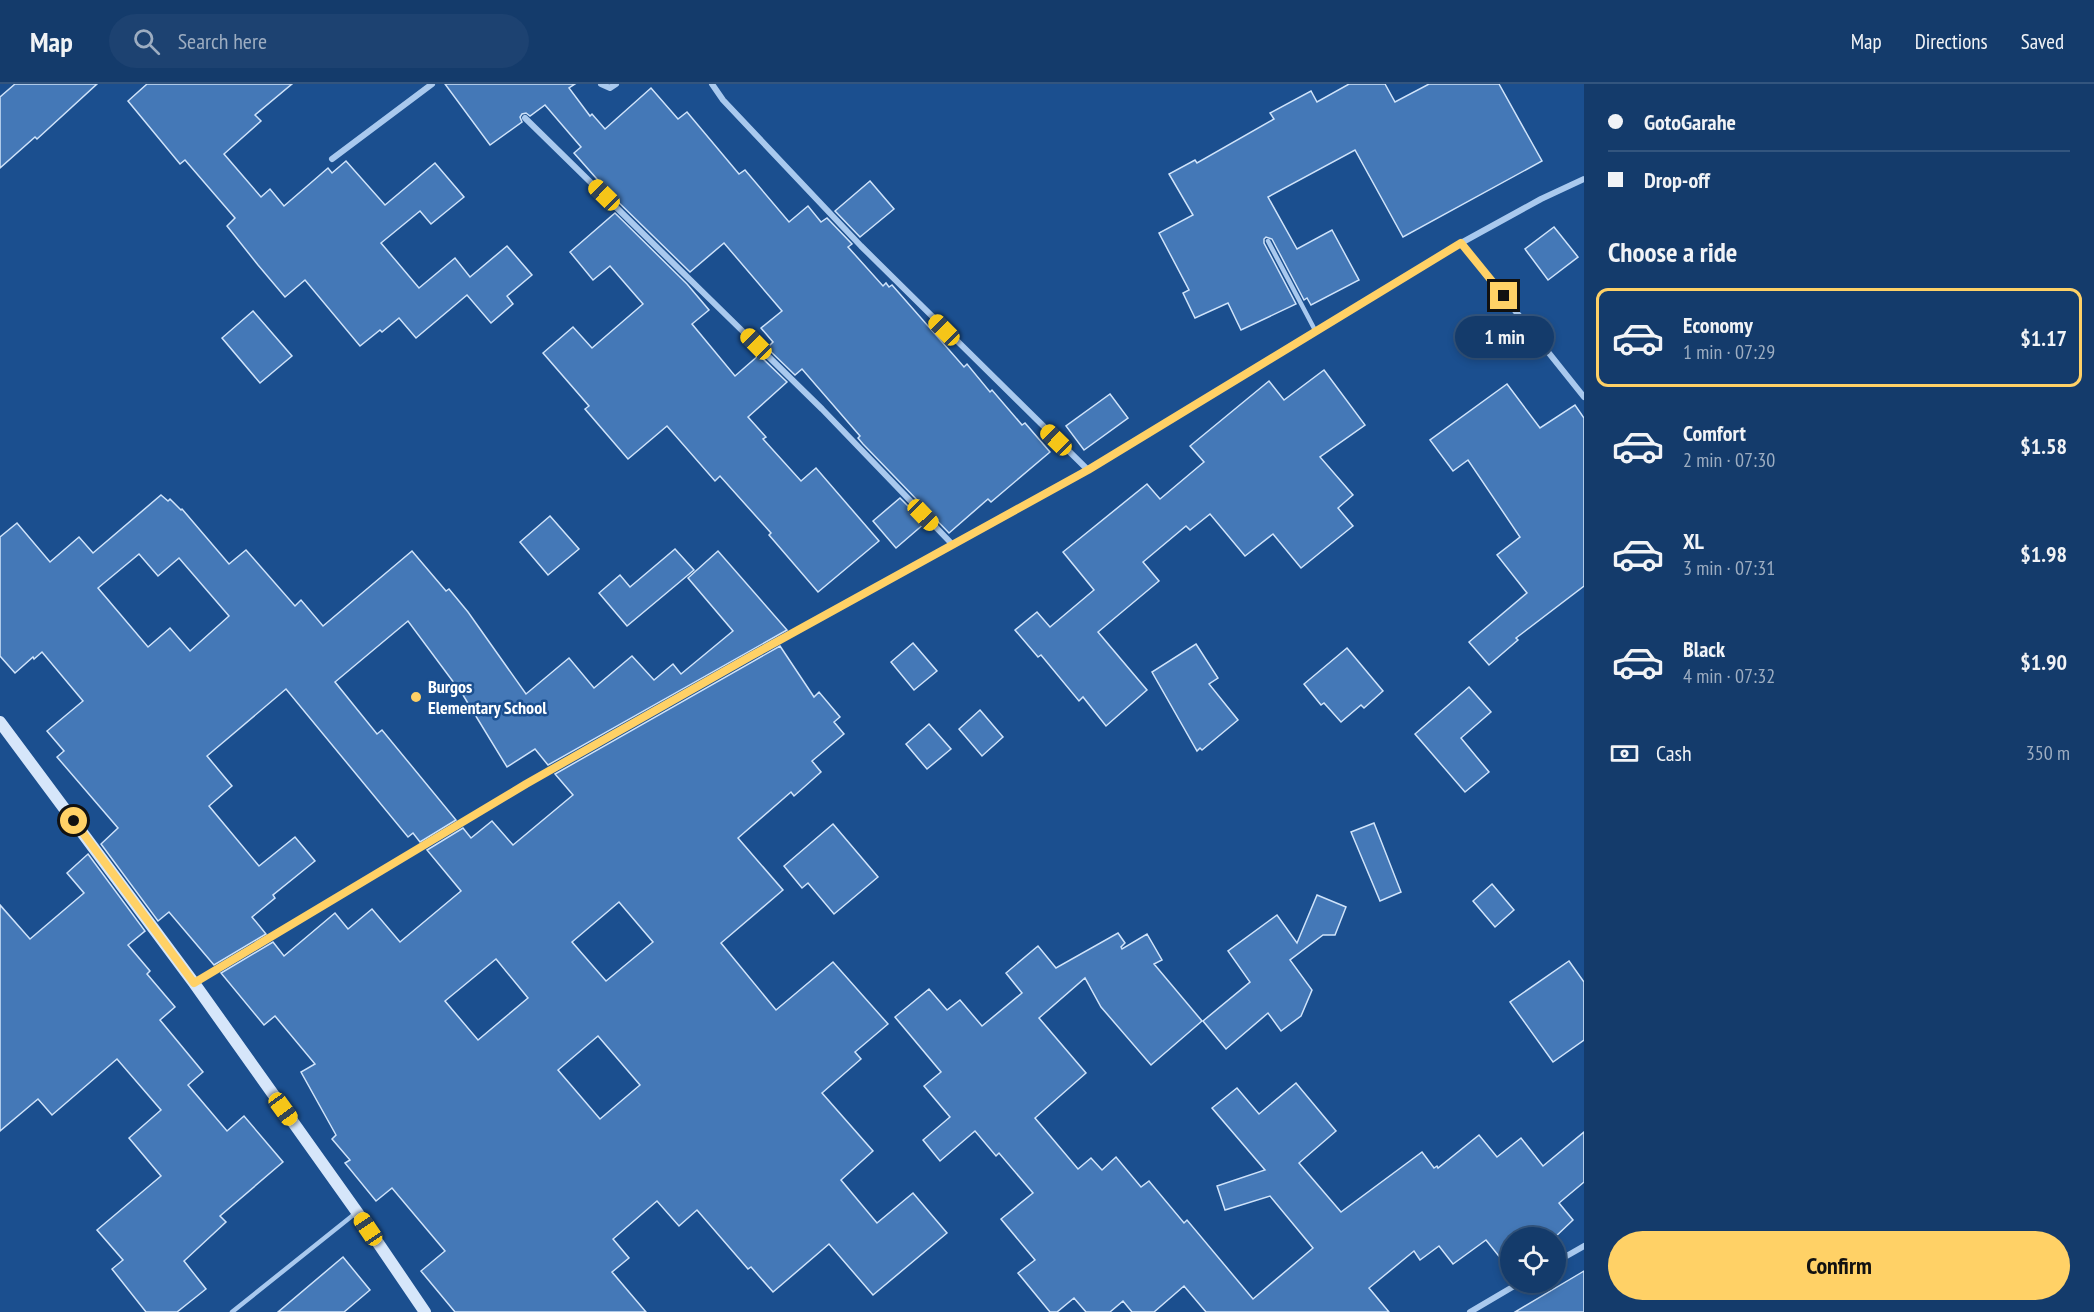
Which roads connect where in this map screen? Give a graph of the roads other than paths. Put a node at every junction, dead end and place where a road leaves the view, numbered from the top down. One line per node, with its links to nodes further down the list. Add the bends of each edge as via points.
1 (432, 84): 6 (street)
2 (601, 84): 3 (street, via 610,88)
3 (616, 84)
4 (712, 84): 12 (street, via 861,246)
5 (525, 118): 13 (street, via 822,409)
6 (332, 159)
7 (1584, 178): 9 (street)
8 (1268, 241): 10 (lane)
9 (1461, 243): 10 (street); 11 (street)
10 (1317, 332): 12 (street)
11 (1584, 398)
12 (1088, 470): 13 (street)
13 (952, 544): 15 (street, via 526,784)
14 (0, 722): 15 (street)
15 (194, 983): 16 (street)
16 (357, 1212): 20 (lane); 21 (street)
17 (1584, 1246): 18 (street)
18 (1566, 1256)
19 (1502, 1293): 22 (street)
20 (232, 1312)
21 (425, 1312)
22 (1470, 1312)

